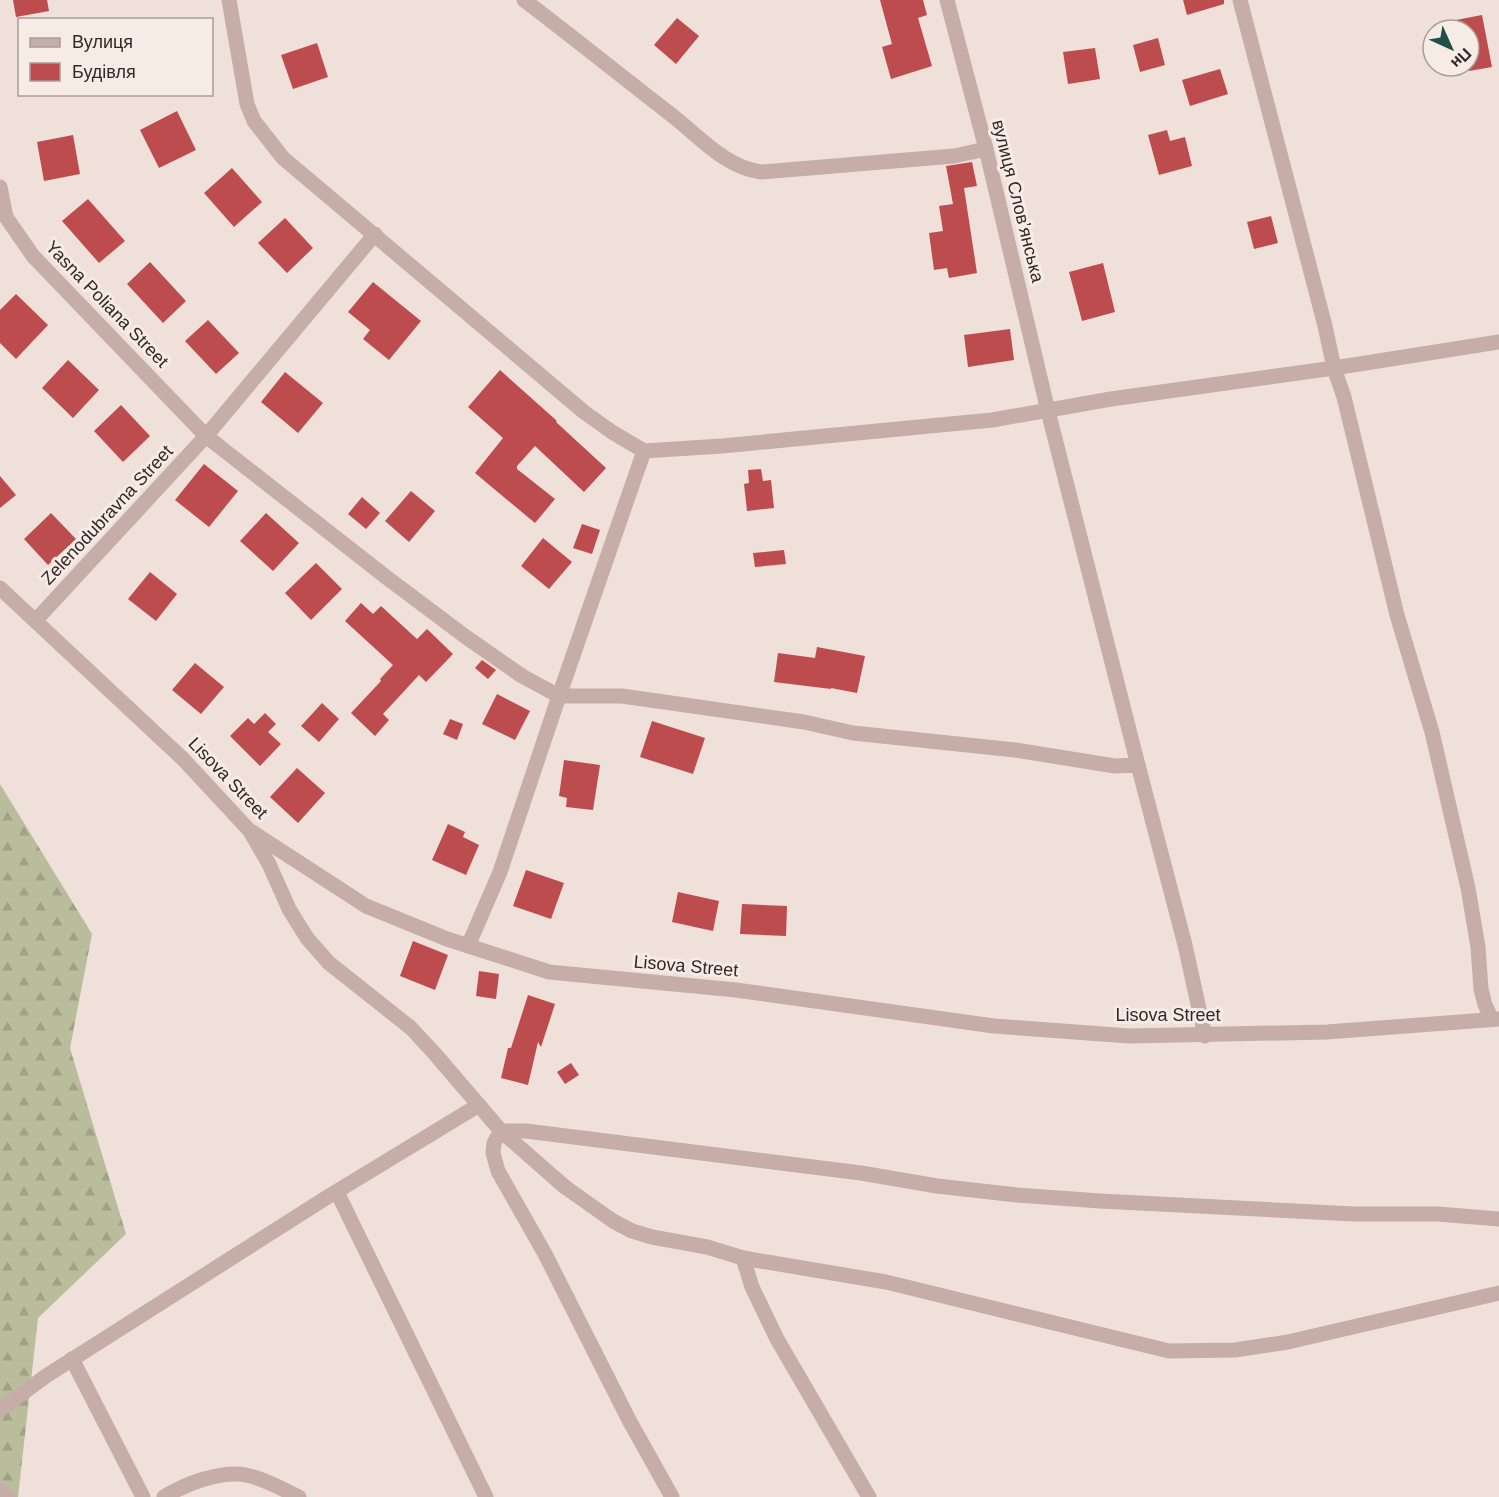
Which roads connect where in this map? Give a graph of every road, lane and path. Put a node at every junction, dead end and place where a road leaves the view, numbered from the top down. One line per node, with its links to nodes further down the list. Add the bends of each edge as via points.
1 (229, 0): 7 (street, via 247,104 254,121 283,158)
2 (524, 0): 5 (street, via 716,152 749,170 954,156)
3 (947, 0): 5 (street, вулиця Словʼянська)
4 (1240, 0): 9 (street)
5 (986, 149): 10 (street, вулиця Словʼянська)
6 (0, 187): 11 (street, Yasna Poliana Street, via 6,217 33,256)
7 (375, 234): 11 (street, Zelenodubravna Street); 12 (street, via 584,412)
8 (1499, 342): 9 (street)
9 (1334, 368): 10 (street); 19 (street, via 1397,615 1435,744 1468,888 1483,997)
10 (1048, 411): 12 (street, via 981,421); 16 (street, вулиця Словʼянська)
11 (206, 436): 14 (street, Zelenodubravna Street); 15 (street, Yasna Poliana Street, via 457,631 522,676)
12 (644, 451): 15 (street)
13 (0, 588): 14 (street, Lisova Street)
14 (36, 620): 17 (street, Lisova Street, via 183,759)
15 (559, 696): 16 (street, via 622,696 804,722 853,733 1015,750 1115,766); 18 (street, via 500,872)
16 (1137, 765): 20 (street, вулиця Словʼянська, via 1190,963)
17 (249, 830): 18 (street, Lisova Street, via 366,906); 21 (street, via 307,938 329,963 411,1028)
18 (468, 946): 20 (street, Lisova Street, via 549,972 736,990 994,1026 1129,1036)
19 (1495, 1019): 20 (street, Lisova Street, via 1386,1029)
20 (1205, 1036)
21 (479, 1105): 22 (street); 23 (street)
22 (501, 1131): 24 (street, via 526,1131 1017,1195); 25 (street, via 565,1187 632,1231); 35 (street, via 493,1153 498,1171)
23 (337, 1192): 27 (street); 34 (street)
24 (1499, 1219)
25 (743, 1258): 26 (street, via 886,1281 1169,1351 1235,1350 1288,1342); 36 (street, via 777,1339)
26 (1499, 1293)
27 (72, 1359): 28 (street); 31 (street)
28 (0, 1410)
29 (0, 1490): 30 (street)
30 (9, 1497)
31 (143, 1497)
32 (165, 1497): 33 (street, via 212,1476 245,1474)
33 (299, 1497)
34 (486, 1497)
35 (672, 1497)
36 (869, 1497)

